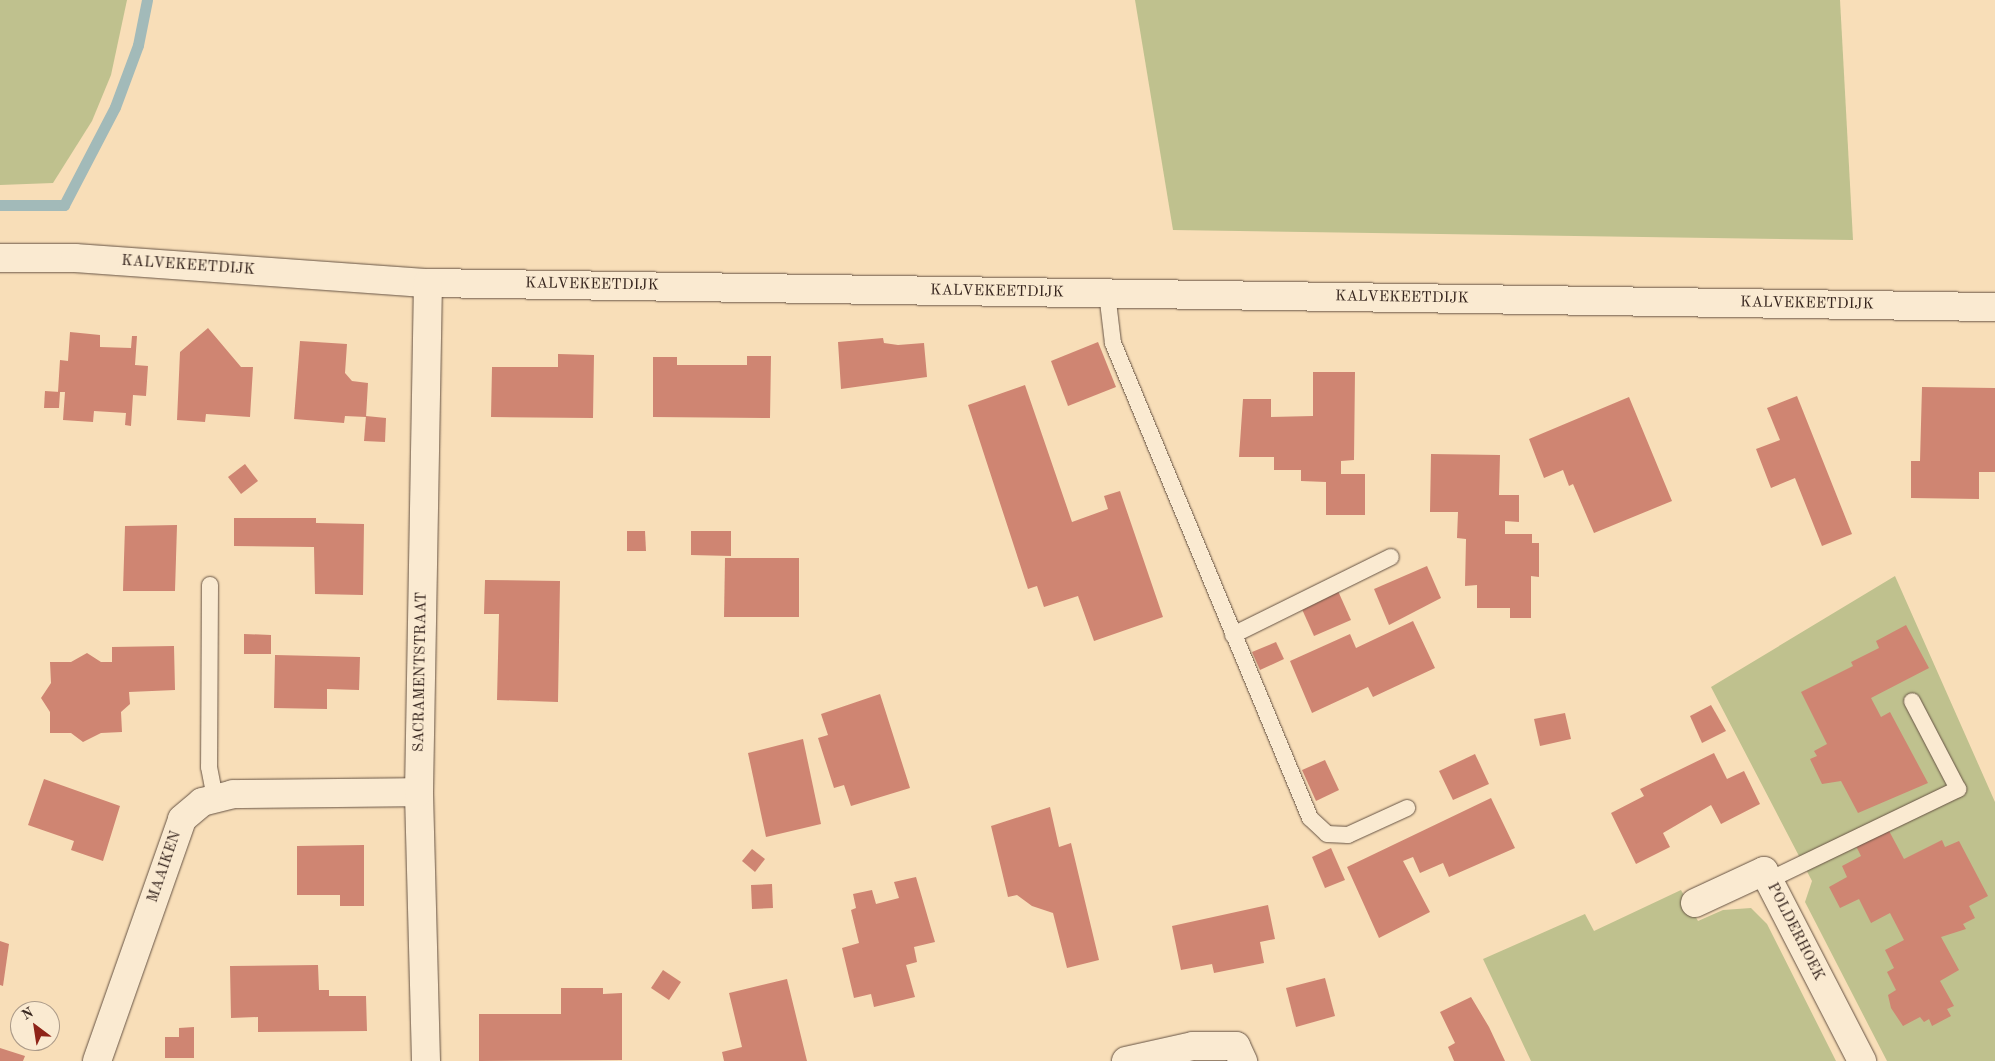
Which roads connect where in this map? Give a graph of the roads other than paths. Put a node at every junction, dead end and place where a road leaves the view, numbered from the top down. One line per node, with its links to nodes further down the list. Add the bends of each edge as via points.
1 (0, 258): 2 (street, KALVEKEETDIJK, via 75,258)
2 (428, 283): 3 (street, KALVEKEETDIJK); 9 (street, SACRAMENTSTRAAT)
3 (1107, 294): 4 (street, KALVEKEETDIJK); 7 (lane, via 1113,343)
4 (1995, 307)
5 (1391, 557): 7 (lane)
6 (210, 585): 10 (lane, via 209,767)
7 (1232, 635): 11 (lane, via 1310,818 1327,834 1348,835)
8 (1912, 701): 12 (lane, via 1958,789)
9 (419, 792): 10 (street, MAAIKEN, via 233,794); 15 (street, SACRAMENTSTRAAT)
10 (215, 798): 14 (street, MAAIKEN, via 202,802 182,819)
11 (1407, 808)
12 (1769, 880): 13 (street, POLDERHOEK, via 1764,870); 18 (street, POLDERHOEK)
13 (1695, 903)
14 (97, 1061)
15 (426, 1061)
16 (1126, 1061): 17 (street, via 1193,1046 1236,1046)
17 (1243, 1061)
18 (1862, 1061)

